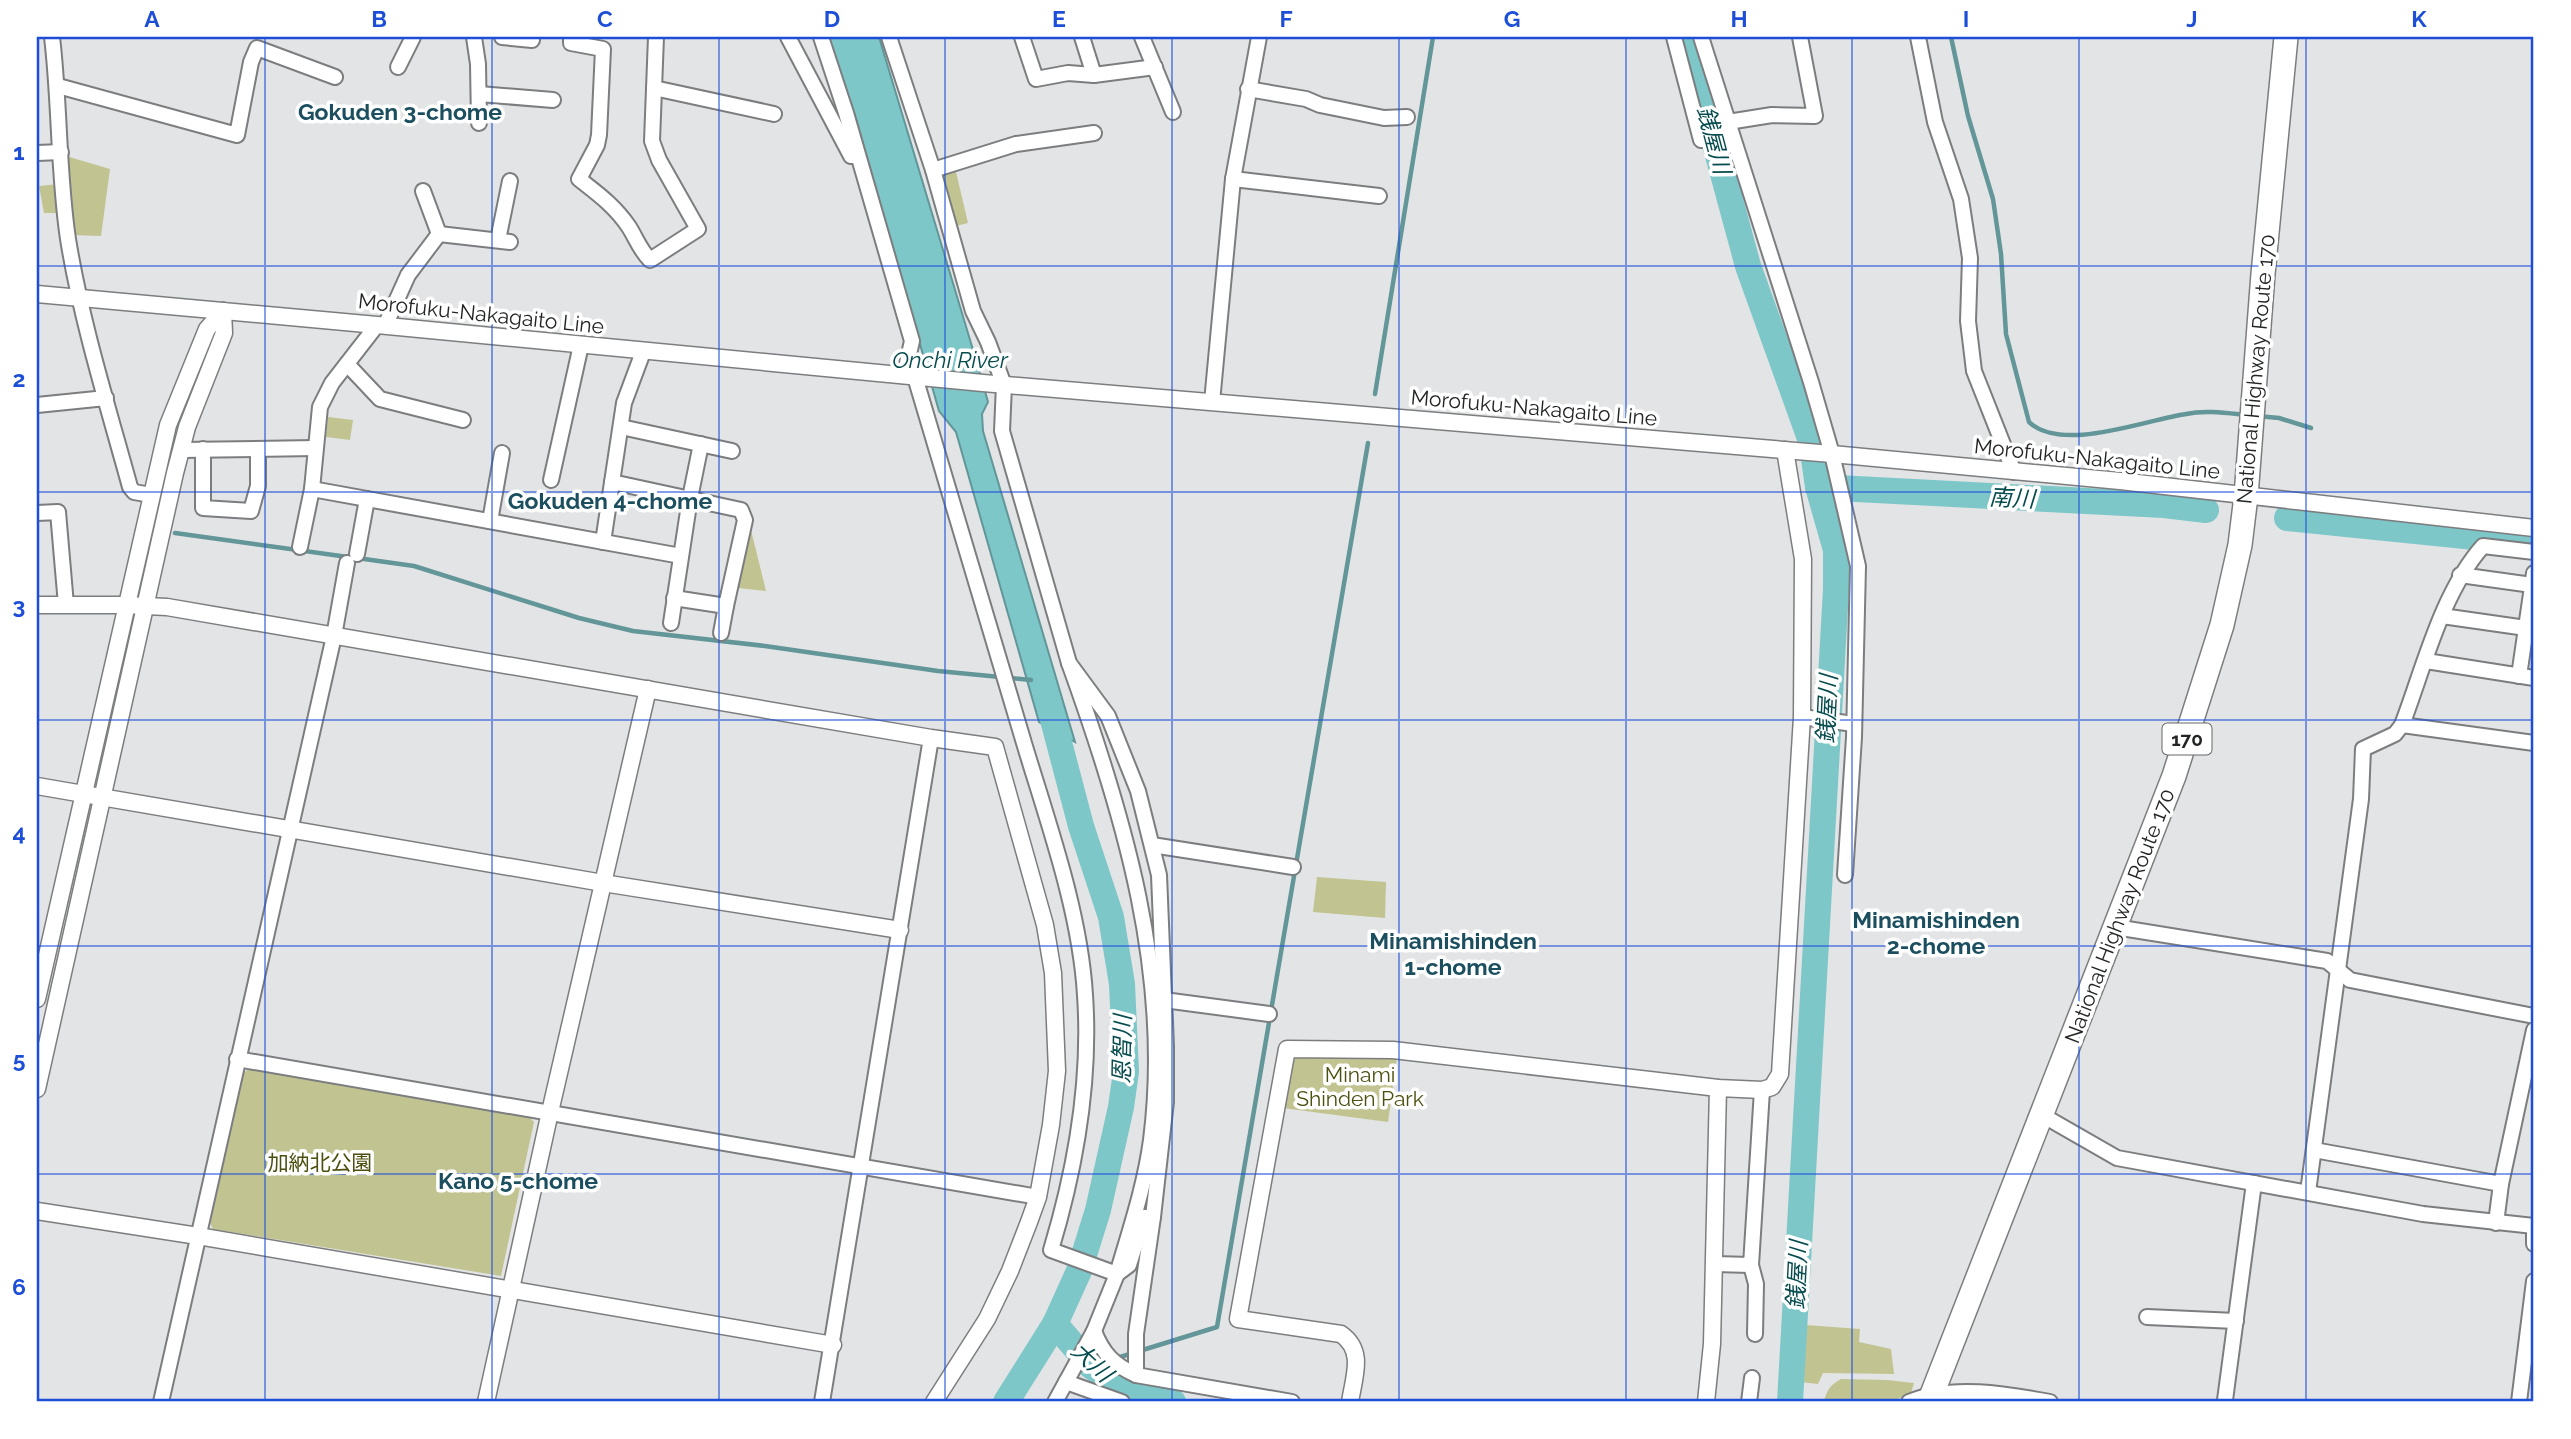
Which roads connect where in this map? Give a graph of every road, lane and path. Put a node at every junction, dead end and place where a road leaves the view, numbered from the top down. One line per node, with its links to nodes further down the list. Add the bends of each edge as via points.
1 (52, 37): 24 (street)
2 (413, 37): 20 (street)
3 (474, 37): 27 (street)
4 (502, 37): 19 (street)
5 (571, 37): 25 (street, via 571,43 603,49 599,135 579,179 612,204 650,260 698,229 652,141)
6 (656, 37): 25 (street)
7 (788, 37): 38 (street, via 851,156)
8 (821, 37): 38 (street)
9 (889, 37): 39 (street)
10 (1023, 37): 22 (street, via 1036,79 1068,73)
11 (1082, 37): 22 (street)
12 (1142, 37): 21 (street)
13 (1259, 37): 26 (street)
14 (1674, 37): 35 (street)
15 (1701, 37): 32 (street)
16 (1800, 37): 32 (street, via 1815,116)
17 (1918, 37): 68 (street, via 1935,122 1961,199 1970,258 1968,321 1974,371)
18 (2286, 37): 73 (highway, National Highway Route 170 / 170)
19 (532, 40)
20 (398, 67)
21 (1155, 67): 22 (street); 29 (street)
22 (1094, 75)
23 (335, 77): 24 (street, via 257,48 237,135)
24 (58, 86): 36 (street)
25 (654, 88): 30 (street)
26 (1248, 89): 31 (street, via 1384,118); 40 (street)
27 (479, 94): 28 (street); 33 (street)
28 (553, 100)
29 (1173, 112)
30 (774, 114)
31 (1407, 117)
32 (1728, 122): 67 (street)
33 (479, 123)
34 (1094, 133): 39 (street, via 1016,145)
35 (1701, 141)
36 (61, 152): 37 (street); 46 (street, via 68,238)
37 (37, 153)
38 (859, 156): 52 (street, via 912,341)
39 (933, 170): 53 (street, via 973,311)
40 (1233, 179): 43 (street); 55 (street)
41 (510, 181): 44 (street, via 504,241)
42 (423, 191): 44 (street)
43 (1380, 195)
44 (439, 234): 48 (street, via 408,275)
45 (37, 295): 46 (street, Morofuku-Nakagaito Line)
46 (81, 299): 47 (street, Morofuku-Nakagaito Line); 54 (street)
47 (223, 312): 48 (street, Morofuku-Nakagaito Line); 63 (street, via 224,333); 72 (street, via 207,329 194,357 168,425)
48 (381, 325): 49 (street, Morofuku-Nakagaito Line); 51 (street)
49 (581, 345): 50 (street, Morofuku-Nakagaito Line); 69 (street)
50 (643, 352): 52 (street, Morofuku-Nakagaito Line); 58 (street, via 624,403)
51 (347, 364): 57 (street, via 380,399); 60 (street, via 320,407)
52 (914, 377): 53 (street, Morofuku-Nakagaito Line); 142 (street, via 1077,933 1085,994 1085,1087 1068,1196 1051,1250)
53 (1003, 385): 55 (street, Morofuku-Nakagaito Line); 97 (street, via 1002,430)
54 (106, 398): 56 (street); 72 (street, via 130,487)
55 (1212, 402): 64 (street, Morofuku-Nakagaito Line)
56 (37, 405)
57 (463, 421)
58 (621, 428): 59 (street); 70 (street)
59 (701, 444): 65 (street); 74 (street)
60 (315, 448): 62 (street); 71 (street)
61 (203, 449): 62 (street); 62 (street, via 203,508 251,512 258,486); 63 (street)
62 (258, 449)
63 (181, 450): 89 (street)
64 (1785, 450): 67 (street, Morofuku-Nakagaito Line); 101 (street, via 1803,559)
65 (732, 451)
66 (502, 453): 77 (street)
67 (1820, 453): 68 (street, Morofuku-Nakagaito Line); 102 (street, via 1858,566)
68 (2014, 472): 73 (street, Morofuku-Nakagaito Line)
69 (551, 480)
70 (612, 482): 74 (street); 79 (street)
71 (312, 489): 75 (street); 80 (street)
72 (151, 495): 88 (street)
73 (2246, 496): 78 (street, Morofuku-Nakagaito Line); 114 (highway, National Highway Route 170 / 170, via 2222,625 2174,776)
74 (690, 498): 82 (street); 90 (street, via 741,510 746,520)
75 (367, 499): 77 (street); 95 (street)
76 (37, 513): 87 (street, via 58,512)
77 (489, 521): 79 (street)
78 (2534, 528)
79 (603, 542): 82 (street)
80 (300, 547)
81 (2534, 552): 83 (street, via 2483,546)
82 (681, 556): 85 (street)
83 (2460, 575): 84 (street); 91 (street)
84 (2533, 579): 93 (street)
85 (674, 598): 90 (street); 92 (street)
86 (37, 605): 87 (street)
87 (66, 605): 88 (street)
88 (125, 605): 89 (street); 107 (street)
89 (145, 606): 95 (street); 108 (street)
90 (726, 606): 94 (street)
91 (2442, 616): 93 (street); 96 (street)
92 (671, 623)
93 (2526, 628): 98 (street)
94 (722, 633)
95 (334, 636): 100 (street); 109 (street)
96 (2426, 661): 98 (street); 103 (street)
97 (1069, 663): 110 (street, via 1108,716 1138,791); 142 (street, via 1137,884 1152,987 1155,1086 1151,1141)
98 (2519, 676): 99 (street)
99 (2534, 678)
100 (648, 689): 104 (street); 113 (street)
101 (1802, 717): 102 (street); 125 (street, via 1780,1074 1772,1087)
102 (1854, 724): 112 (street)
103 (2402, 725): 105 (street); 116 (street, via 2395,734 2363,749 2361,799)
104 (931, 738): 115 (street); 133 (street, via 995,747 1045,925 1054,973 1057,1071)
105 (2534, 743)
106 (37, 786): 107 (street)
107 (83, 794): 108 (street); 117 (street)
108 (102, 798): 109 (street); 124 (street)
109 (288, 830): 113 (street); 122 (street)
110 (1152, 845): 111 (street); 118 (street, via 1159,875)
111 (1293, 867)
112 (1845, 875)
113 (603, 883): 115 (street); 126 (street)
114 (2115, 928): 116 (street, via 2327,961); 127 (highway, National Highway Route 170 / 170)
115 (900, 930): 129 (street)
116 (2338, 970): 120 (street, via 2350,980); 128 (street)
117 (37, 999)
118 (1164, 1000): 119 (street); 135 (street, via 1166,1102)
119 (1269, 1014)
120 (2534, 1016)
121 (2534, 1030): 131 (street)
122 (237, 1059): 126 (street); 138 (street)
123 (1718, 1088): 125 (street); 140 (street); 162 (street, via 1393,1050 1286,1049 1238,1319 1341,1334 1352,1342 1357,1355)
124 (37, 1089)
125 (1762, 1090): 141 (street)
126 (550, 1112): 129 (street); 144 (street)
127 (2042, 1115): 130 (street, via 2117,1158); 153 (highway, National Highway Route 170 / 170)
128 (2314, 1150): 131 (street); 132 (street)
129 (862, 1166): 133 (street); 149 (street)
130 (2255, 1183): 132 (street); 146 (street)
131 (2501, 1184): 136 (street)
132 (2308, 1192): 136 (street)
133 (1038, 1198): 158 (street, via 987,1319)
134 (37, 1211): 138 (street)
135 (1153, 1217): 142 (street, via 1144,1217 1129,1265); 150 (street, via 1136,1334)
136 (2496, 1223): 137 (street)
137 (2534, 1226): 139 (street)
138 (198, 1236): 144 (street); 155 (street)
139 (2534, 1244)
140 (1714, 1264): 141 (street); 163 (street)
141 (1751, 1265): 148 (street, via 1756,1284)
142 (1117, 1274): 147 (street)
143 (2534, 1281): 167 (street)
144 (512, 1290): 149 (street); 156 (street)
145 (2147, 1317): 146 (street)
146 (2236, 1321): 154 (street)
147 (1094, 1331): 150 (street, via 1101,1350 1118,1367); 152 (street)
148 (1755, 1334)
149 (833, 1345): 157 (street)
150 (1136, 1375): 161 (street)
151 (1752, 1378): 164 (street)
152 (1066, 1382): 159 (street); 160 (street)
153 (1937, 1400): 165 (street); 166 (street, via 1999,1392)
154 (2225, 1400)
155 (161, 1402)
156 (486, 1402)
157 (822, 1402)
158 (934, 1402)
159 (1055, 1402)
160 (1122, 1402)
161 (1292, 1402)
162 (1350, 1402)
163 (1706, 1402)
164 (1749, 1402)
165 (1909, 1402)
166 (2050, 1402)
167 (2519, 1402)

